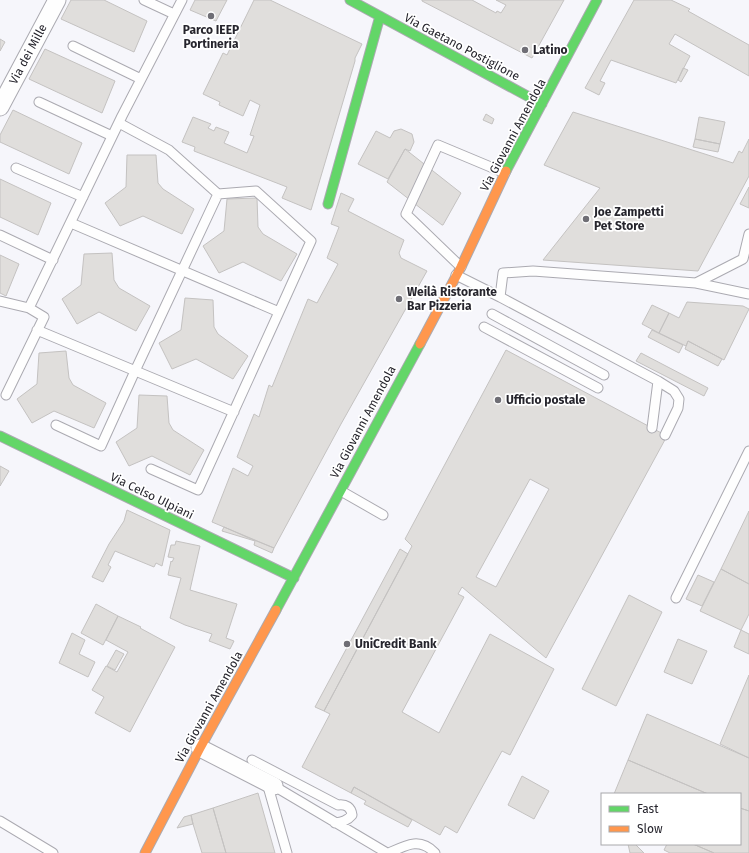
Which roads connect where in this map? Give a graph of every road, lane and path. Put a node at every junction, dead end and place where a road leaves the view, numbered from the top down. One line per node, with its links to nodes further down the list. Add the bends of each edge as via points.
1 (56, 0): 12 (street, Via dei Mille)
2 (144, 0): 6 (lane)
3 (182, 0): 6 (lane)
4 (350, 0): 7 (main road, Via Gaetano Postiglione)
5 (597, 0): 11 (main road, Via Giovanni Amendola)
6 (174, 14): 9 (lane)
7 (380, 16): 11 (main road, Via Gaetano Postiglione); 19 (main road)
8 (73, 46): 9 (lane)
9 (141, 79): 13 (lane)
10 (39, 102): 14 (lane)
11 (542, 104): 16 (main road, Via Giovanni Amendola)
12 (0, 107)
13 (118, 123): 14 (lane); 17 (lane, via 169,150)
14 (112, 136): 18 (lane)
15 (16, 168): 18 (lane)
16 (505, 173): 26 (main road, Via Giovanni Amendola); 26 (lane, via 438,145 406,214)
17 (218, 194): 25 (lane); 32 (lane, via 256,191 311,241)
18 (83, 197): 20 (lane)
19 (328, 204)
20 (70, 223): 24 (lane); 25 (lane)
21 (749, 234): 23 (lane)
22 (0, 235): 24 (lane)
23 (746, 259): 27 (lane)
24 (52, 260): 31 (lane)
25 (182, 270): 32 (lane); 36 (lane)
26 (458, 271): 29 (lane); 48 (main road, Via Giovanni Amendola)
27 (696, 283): 28 (lane); 29 (lane, via 533,270 502,274)
28 (749, 294)
29 (500, 297): 38 (lane)
30 (0, 301): 31 (lane)
31 (29, 308): 35 (lane, via 44,317)
32 (279, 312): 41 (lane)
33 (492, 314): 37 (lane)
34 (484, 327): 39 (lane)
35 (37, 330): 36 (lane); 40 (lane)
36 (135, 371): 41 (lane); 42 (lane, via 101,446)
37 (604, 375)
38 (658, 381): 43 (lane); 44 (lane, via 674,392 679,399 678,408)
39 (598, 388)
40 (6, 395)
41 (234, 412): 47 (lane, via 198,490)
42 (56, 425)
43 (652, 428)
44 (665, 435)
45 (0, 436): 50 (main road, Via Celso Ulpiani)
46 (749, 451): 51 (lane)
47 (151, 469)
48 (340, 491): 49 (lane); 50 (main road, Via Giovanni Amendola)
49 (383, 515)
50 (294, 578): 52 (main road, Via Giovanni Amendola)
51 (676, 598)
52 (200, 748): 54 (street); 58 (main road, Via Giovanni Amendola)
53 (252, 760): 56 (lane, via 338,805 349,807 352,815 344,821)
54 (270, 785): 56 (lane); 59 (lane)
55 (0, 821): 57 (lane)
56 (335, 823): 60 (lane)
57 (53, 853)
58 (145, 853)
59 (287, 853)
60 (388, 853): 61 (lane, via 417,843 426,845)
61 (435, 853)

